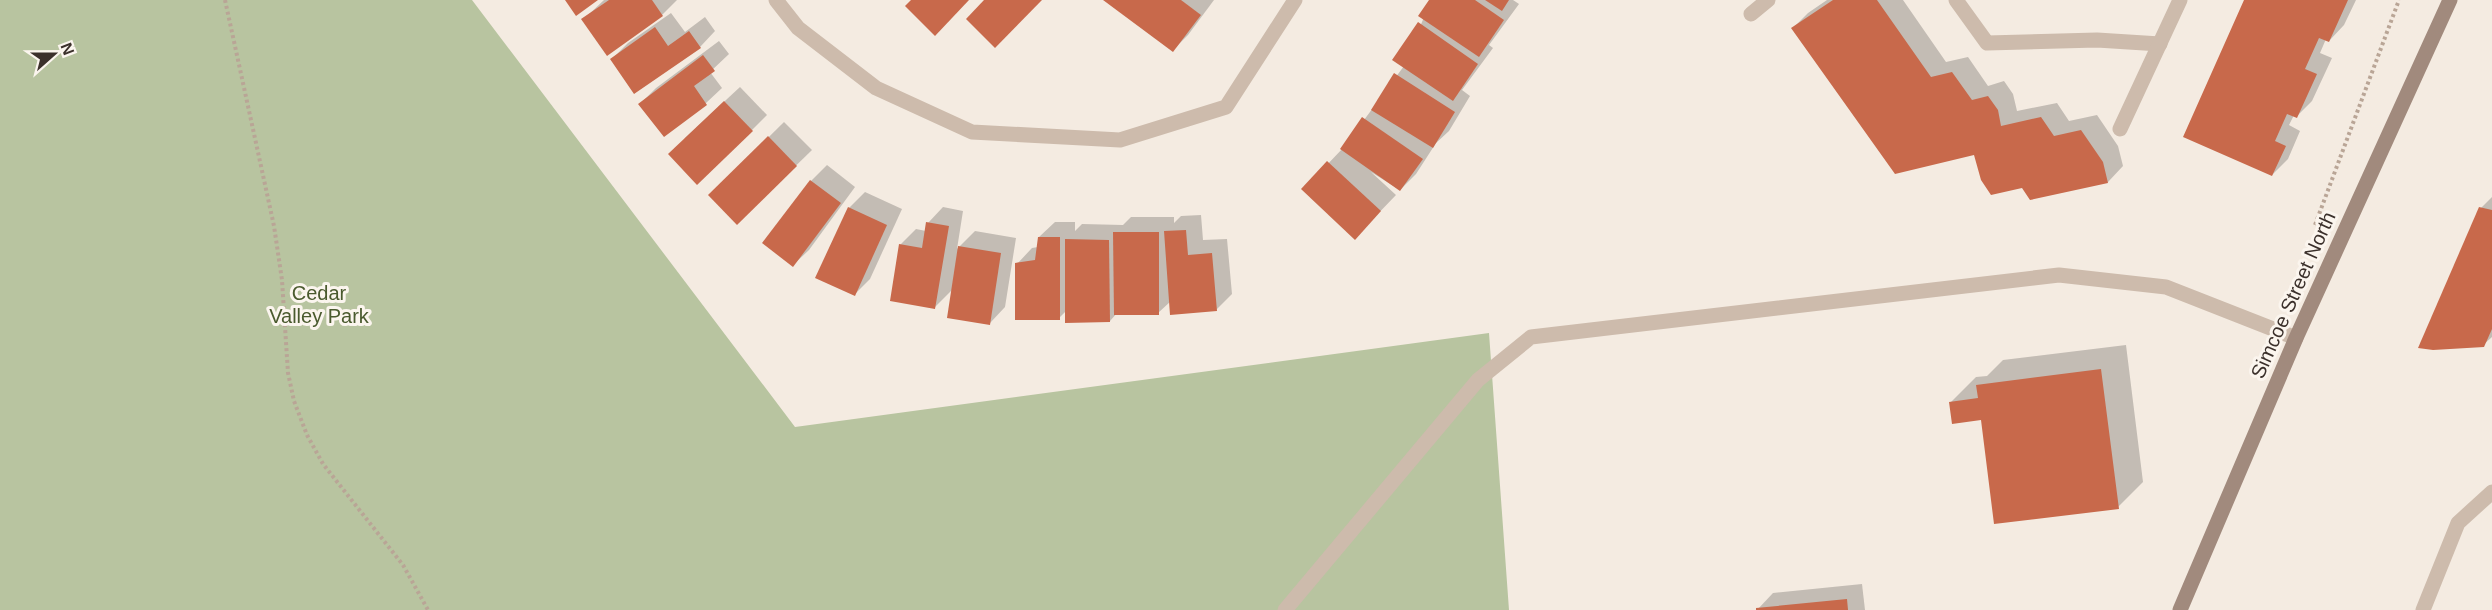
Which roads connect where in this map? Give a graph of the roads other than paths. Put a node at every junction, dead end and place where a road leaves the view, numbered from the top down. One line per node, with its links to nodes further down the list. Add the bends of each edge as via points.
1 (776, 0): 2 (street, via 798,28 876,88 972,132 1120,140 1226,107)
2 (1295, 0)
3 (1768, 0): 7 (street)
4 (1956, 0): 8 (street, via 1986,43 2097,40)
5 (2180, 0): 8 (street)
6 (2450, 0): 10 (main road, Simcoe Street North)
7 (1750, 14)
8 (2160, 44): 9 (street)
9 (2121, 129)
10 (2296, 338): 12 (street, via 2166,287 2058,275 1531,337 1478,380); 13 (main road, Simcoe Street North)
11 (2492, 492): 14 (street, via 2458,523)
12 (1285, 610)
13 (2180, 610)
14 (2424, 610)

